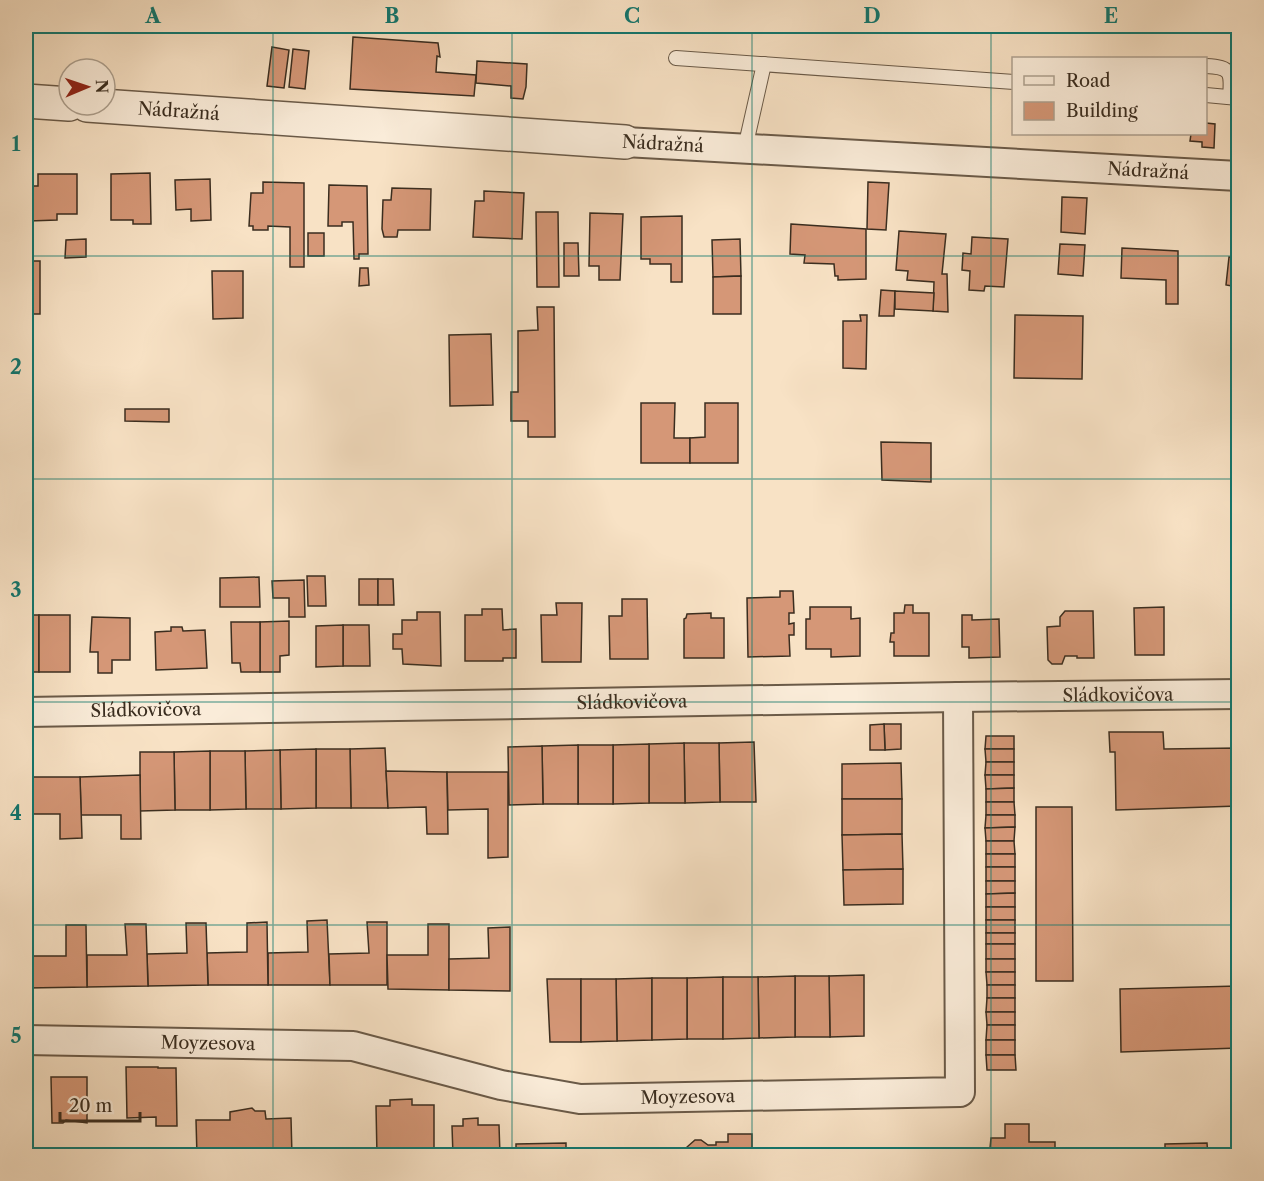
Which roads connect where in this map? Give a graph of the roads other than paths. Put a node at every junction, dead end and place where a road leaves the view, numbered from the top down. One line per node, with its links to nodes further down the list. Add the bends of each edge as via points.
1 (676, 58): 2 (lane)
2 (764, 64): 4 (lane); 11 (lane)
3 (1207, 66): 6 (lane, via 1228,72)
4 (1012, 81)
5 (1207, 95): 6 (lane)
6 (1234, 97)
7 (26, 101): 8 (street)
8 (57, 103)
9 (117, 107): 10 (street, Nádražná)
10 (625, 142): 11 (street, Nádražná)
11 (745, 148): 12 (street, Nádražná)
12 (1239, 176)
13 (1239, 694): 14 (street, Sládkovičova)
14 (957, 697): 15 (street, Sládkovičova); 16 (street, Moyzesova, via 960,1092 580,1099 501,1085 353,1046)
15 (26, 712)
16 (26, 1040)

